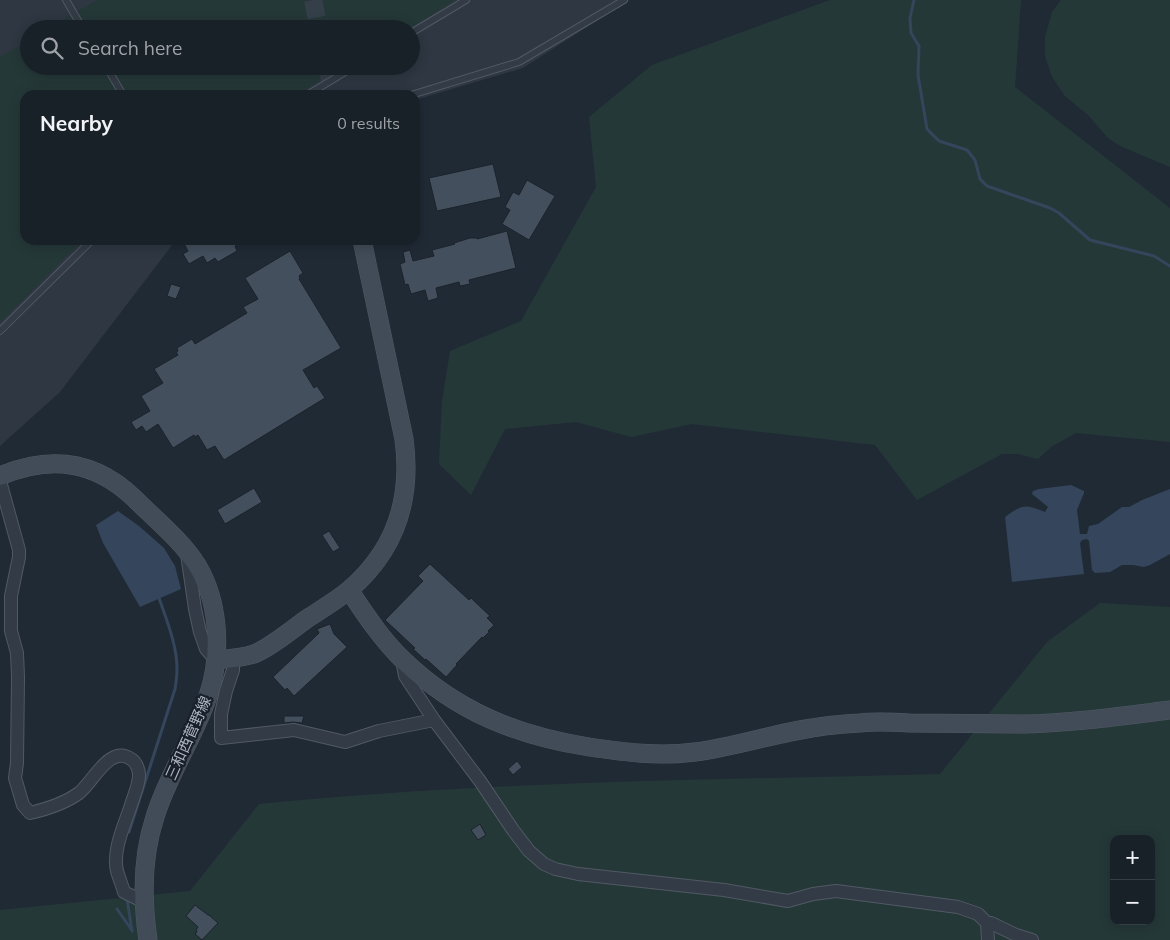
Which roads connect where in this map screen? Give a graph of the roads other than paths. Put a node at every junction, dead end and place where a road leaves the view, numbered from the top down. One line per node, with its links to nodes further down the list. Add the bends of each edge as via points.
1 (66, 0): 4 (lane)
2 (466, 0): 5 (lane)
3 (624, 0): 10 (lane, via 518,62)
4 (78, 20)
5 (420, 28)
6 (111, 75): 8 (lane)
7 (340, 75): 9 (lane)
8 (120, 90)
9 (315, 90)
10 (420, 92)
11 (87, 245): 13 (lane)
12 (363, 245): 16 (street, via 404,438 406,482 398,519 384,551)
13 (0, 331)
14 (0, 476): 17 (street, 三和西菅野線, via 38,464 60,463 99,473 128,492 197,565 211,597 217,643)
15 (0, 481): 21 (street, via 19,550 11,630 17,652 18,677 15,778 23,805 30,813 50,808 79,792 112,757 127,756 133,760 139,774 138,786 117,849 117,869 124,892)
16 (349, 590): 17 (street, via 254,654); 18 (street)
17 (225, 659): 20 (street, via 233,670 226,691 221,738 294,730 345,742 379,731); 21 (street, 三和西菅野線, via 154,818 146,858)
18 (402, 660): 19 (street, via 435,687 491,720 536,736 645,754 695,752 838,724 1059,723); 20 (street, via 405,676)
19 (1170, 710)
20 (434, 720): 22 (street, via 530,851 555,869 788,901 836,891 958,908 978,914)
21 (144, 902): 23 (street, 三和西菅野線)
22 (987, 923): 24 (street); 25 (street)
23 (148, 940)
24 (988, 940)
25 (1032, 940)

